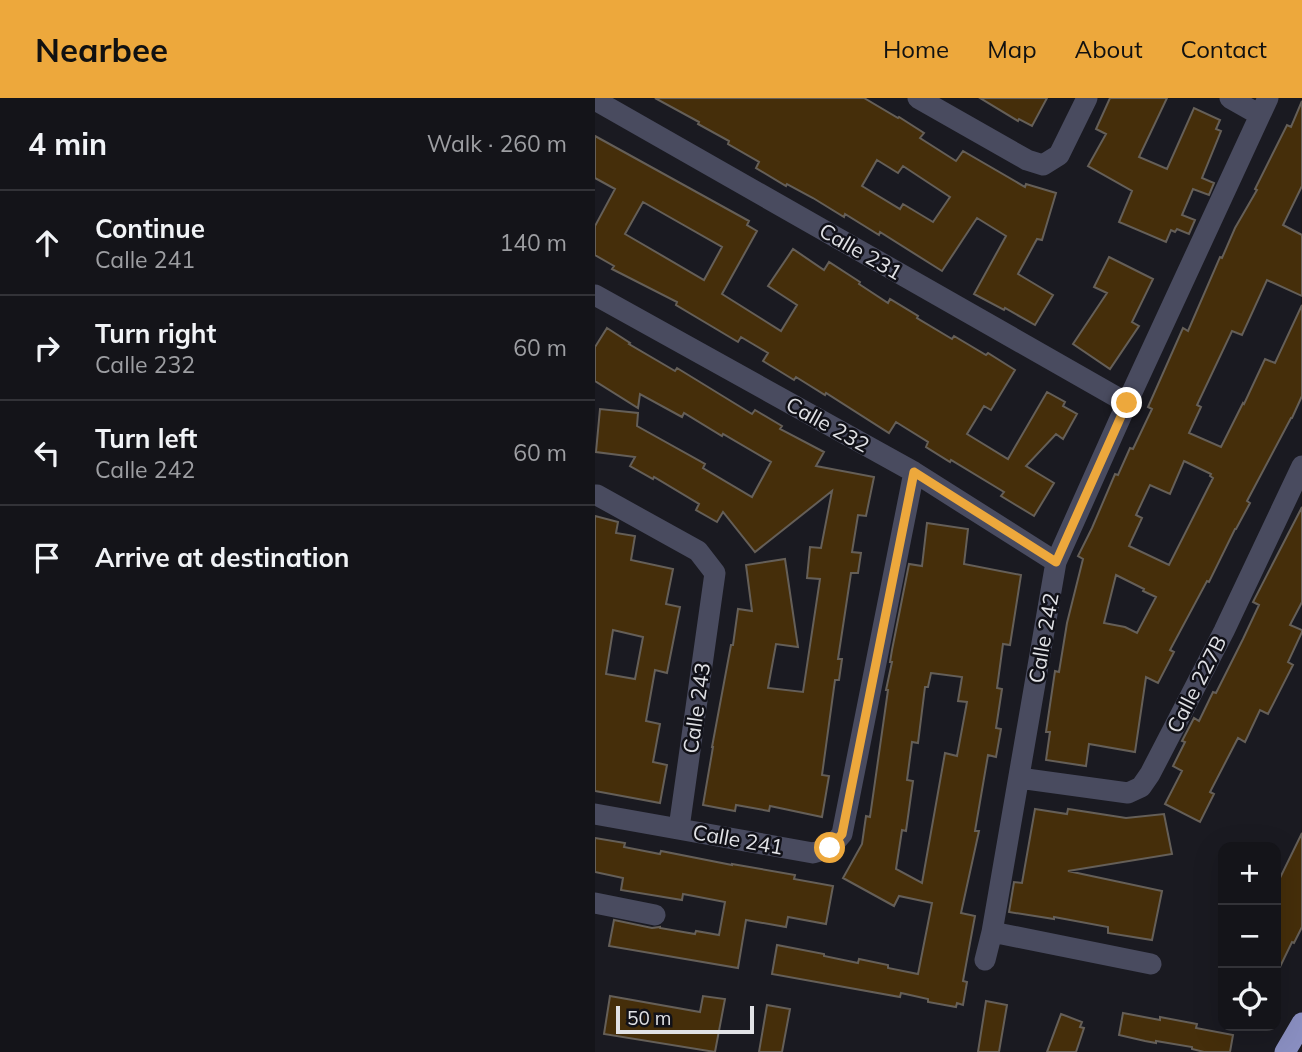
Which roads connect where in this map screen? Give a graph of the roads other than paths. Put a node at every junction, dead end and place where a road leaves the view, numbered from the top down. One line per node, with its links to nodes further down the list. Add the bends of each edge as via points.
1 (918, 98): 2 (street, via 1043,165 1059,155)
2 (1087, 98)
3 (1230, 98): 5 (street)
4 (595, 100): 7 (street, Calle 231)
5 (1264, 107): 7 (street, Calle 242)
6 (595, 295): 9 (street, Calle 232)
7 (1127, 403): 11 (street, Calle 242)
8 (1302, 466): 12 (street, Calle 227B, via 1224,631 1142,788 1128,793)
9 (914, 472): 11 (street, Calle 232); 14 (street, Calle 241, via 842,834 830,848 813,853)
10 (595, 495): 14 (street, Calle 243, via 698,551 715,573)
11 (1056, 562): 12 (street, Calle 242)
12 (1019, 778): 17 (street, Calle 242)
13 (595, 814): 14 (street, Calle 241)
14 (678, 828)
15 (595, 903): 16 (street)
16 (655, 915)
17 (992, 932): 18 (street, Calle 242); 19 (street)
18 (985, 960)
19 (1151, 964)
20 (1302, 1023): 21 (highway)
21 (1285, 1052)

